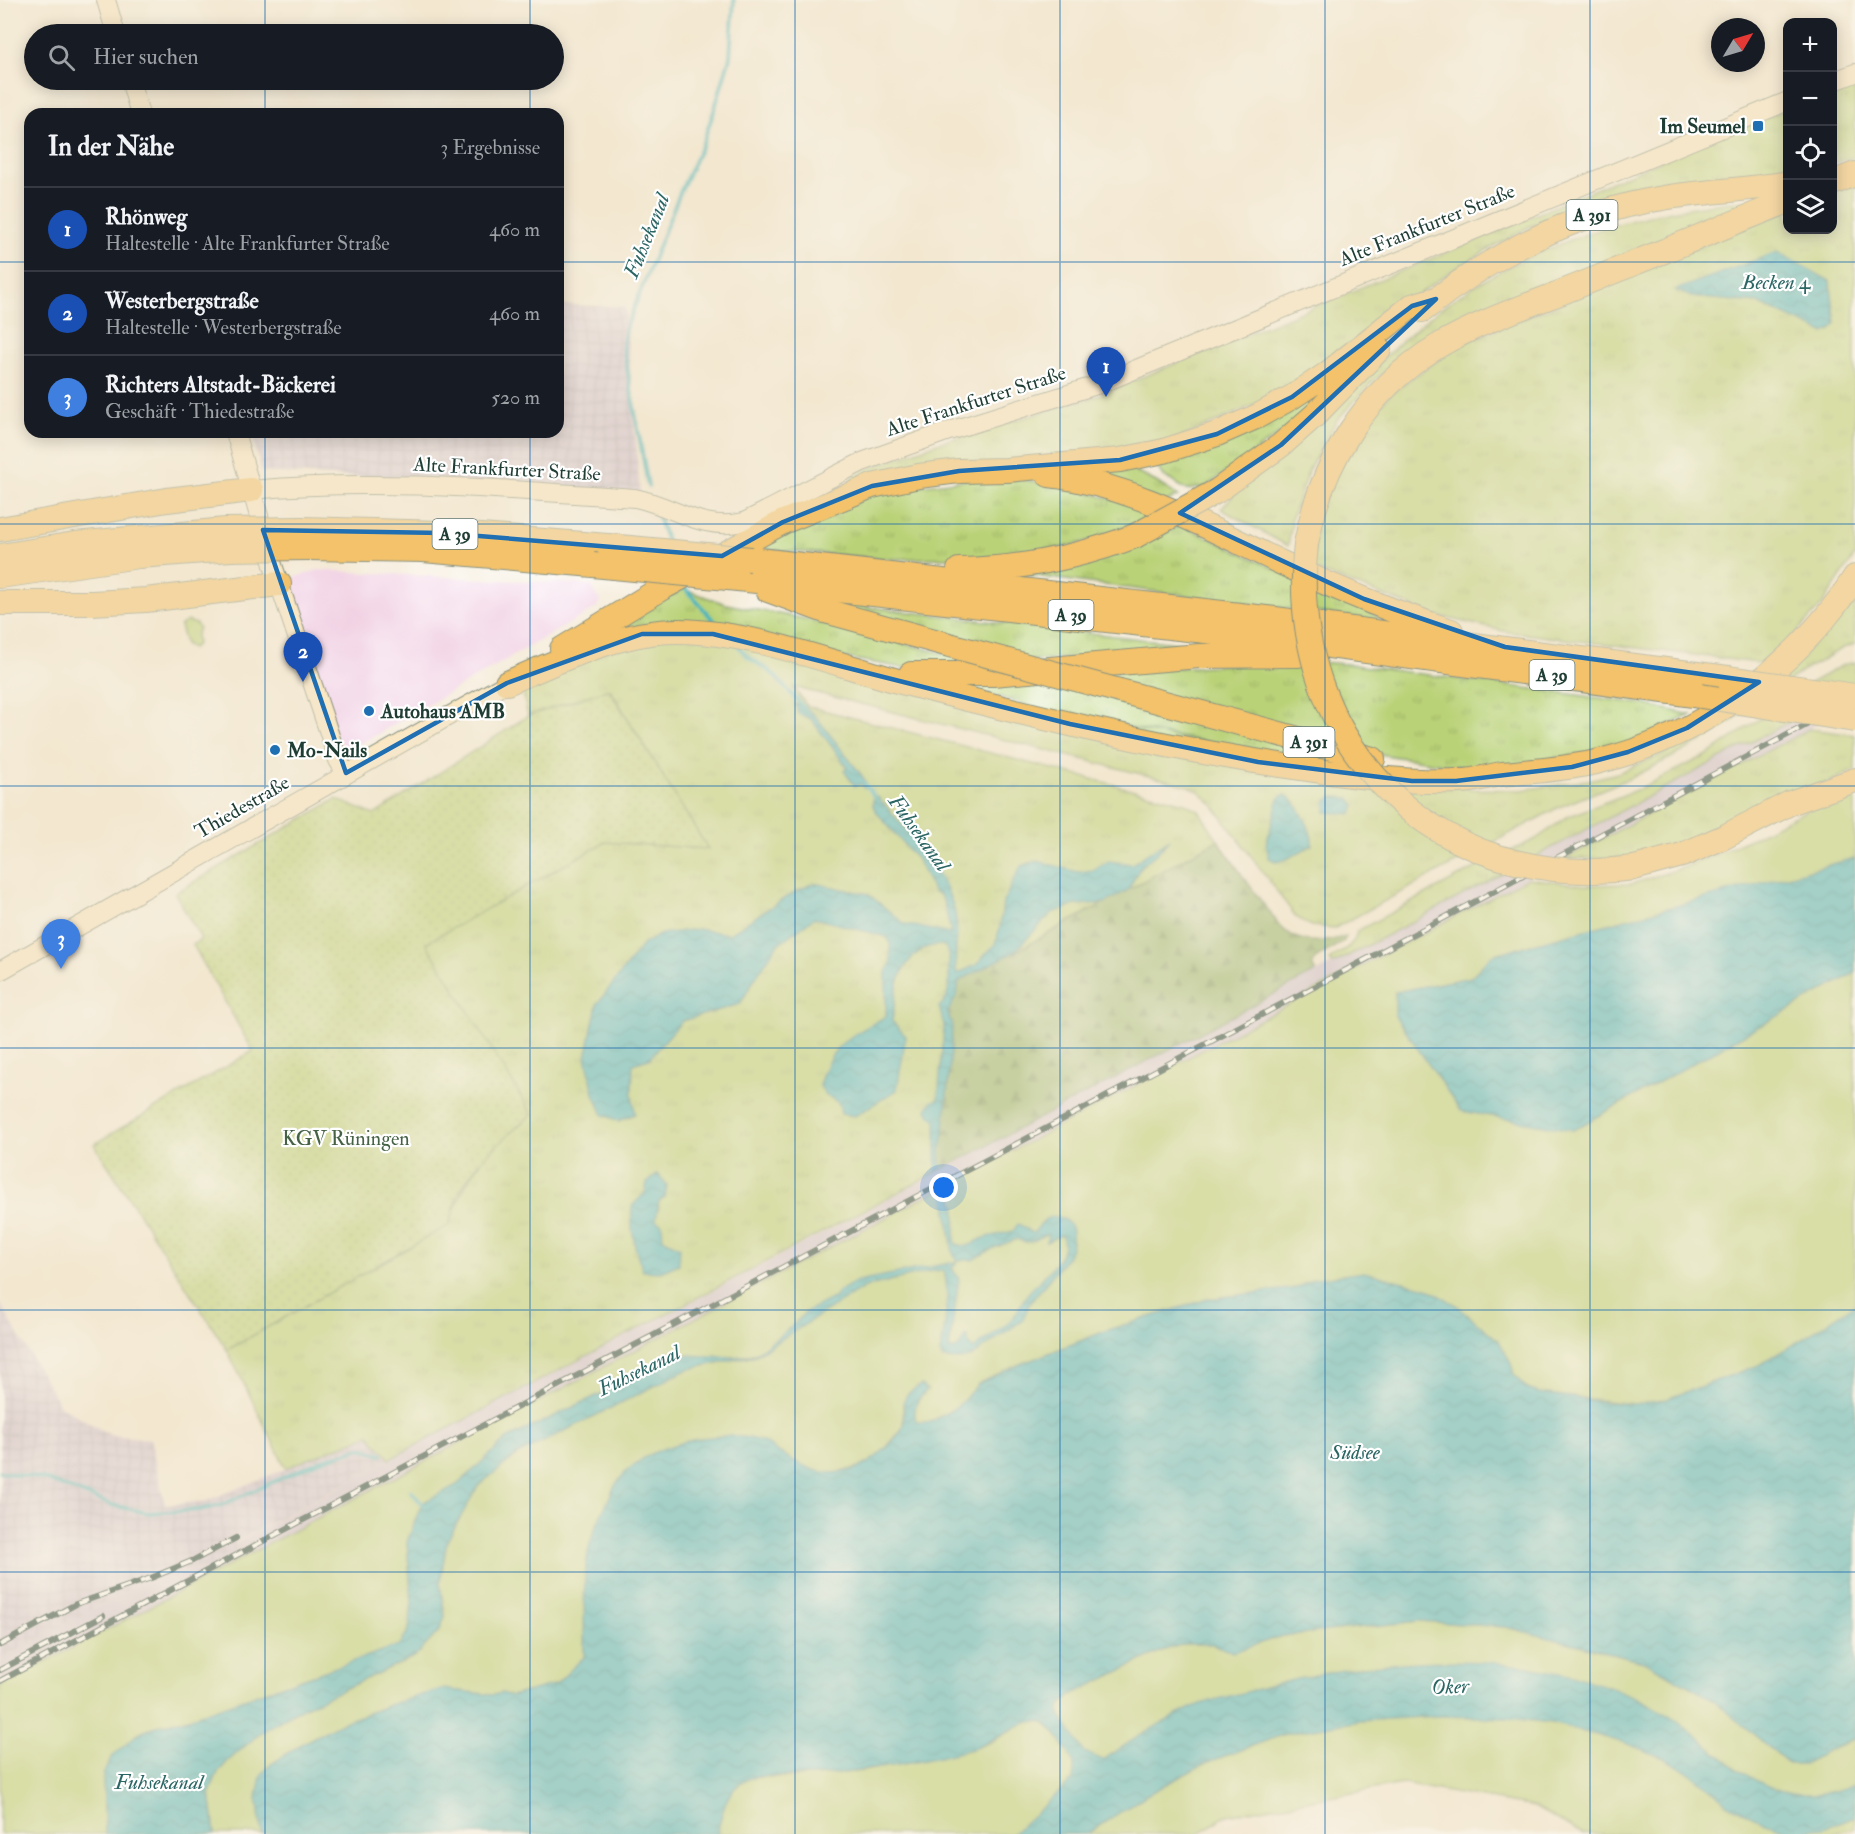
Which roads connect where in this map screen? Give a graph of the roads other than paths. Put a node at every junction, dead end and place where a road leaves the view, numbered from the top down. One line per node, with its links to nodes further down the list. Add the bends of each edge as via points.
1 (106, 0): 2 (street)
2 (113, 24)
3 (1855, 73): 4 (street)
4 (1837, 80)
5 (132, 90): 7 (street)
6 (1783, 103): 16 (street, Alte Frankfurter Straße, via 1101,384 862,462 744,522 714,525 635,498 418,486)
7 (138, 108)
8 (1855, 172): 9 (highway); 10 (highway)
9 (1837, 175)
10 (1837, 181)
11 (1783, 184): 13 (highway, A 391, via 1669,197 1591,216 1511,250)
12 (1783, 203): 34 (highway, bridge, via 1504,315 1422,357 1390,382 1340,447 1322,484 1306,544 1304,612 1318,678 1331,710 1359,758 1414,813 1441,832 1502,859 1568,872 1634,868 1682,855 1790,803)
13 (1436, 300): 15 (highway, via 1412,306 1292,397 1217,434 1120,460); 21 (highway, A 391, bridge, via 1392,337 1290,438 1217,491 1135,536 1097,550 1034,564)
14 (237, 438): 16 (street)
15 (1007, 470): 26 (highway, via 1088,482 1145,499 1364,599); 29 (highway, via 919,476 872,486 820,506 662,588)
16 (251, 490): 17 (highway, via 167,500); 24 (street)
17 (0, 529)
18 (229, 540): 19 (highway, A 39, via 75,544); 20 (highway, A 39, bridge, via 305,538 423,550 601,555); 22 (highway, A 39)
19 (0, 556)
20 (745, 569): 21 (highway, A 39); 27 (highway, A 39, via 1064,614); 33 (highway, A 391, bridge, via 825,611 1120,692 1376,760 1446,772)
21 (866, 572): 26 (highway, A 39)
22 (0, 576)
23 (1855, 577): 33 (highway, A 391, via 1791,655 1764,679 1712,714 1658,741 1599,761)
24 (279, 584): 25 (highway, via 146,600); 32 (street, via 338,760)
25 (0, 603)
26 (1505, 647): 30 (highway, A 39, bridge)
27 (1403, 655): 28 (highway, via 1199,656 948,675 906,674); 31 (highway, A 39, bridge)
28 (828, 661): 29 (highway, via 749,640 681,631 642,634 564,659); 33 (highway, via 1070,724 1258,762 1412,781 1465,781)
29 (507, 683): 32 (street, Thiedestraße)
30 (1855, 696)
31 (1855, 720)
32 (346, 773): 35 (street, Thiedestraße)
33 (1501, 775)
34 (1855, 780)
35 (0, 971)

